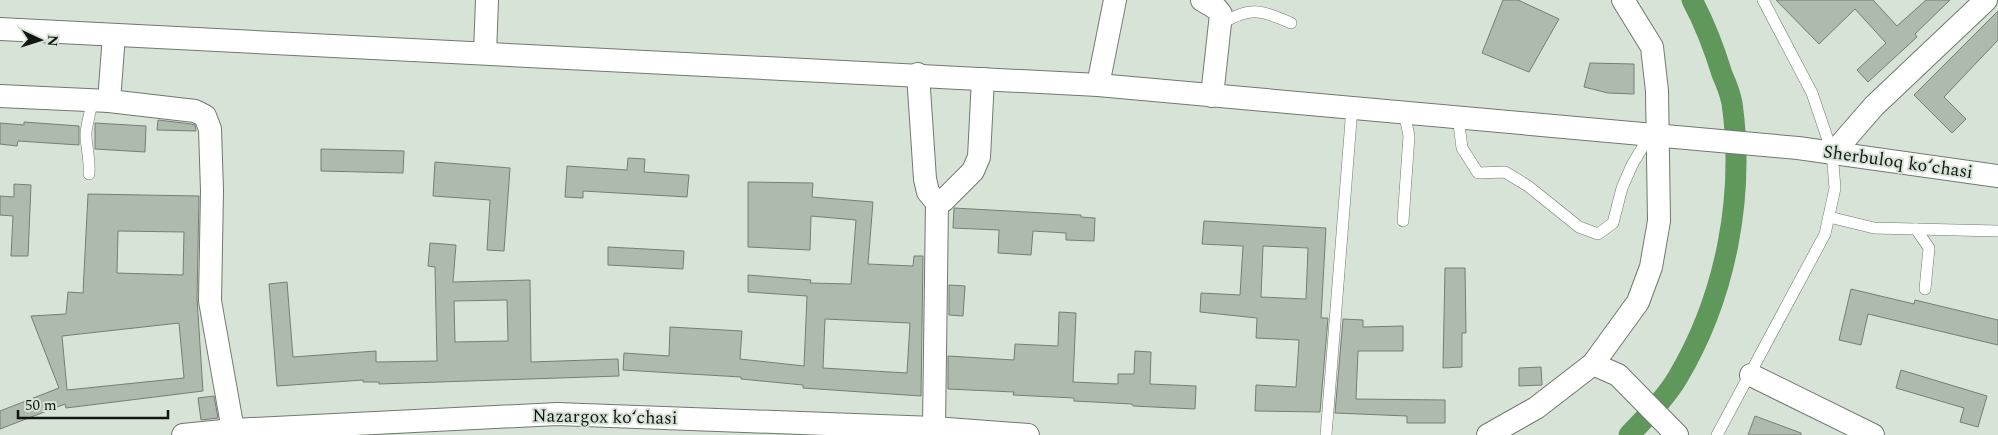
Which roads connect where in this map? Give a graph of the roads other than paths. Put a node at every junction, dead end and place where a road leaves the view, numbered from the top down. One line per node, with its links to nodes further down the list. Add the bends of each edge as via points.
1 (487, 0): 11 (street)
2 (1115, 0): 14 (street)
3 (1202, 0): 8 (street, via 1221,14)
4 (1623, 0): 21 (street, via 1652,46 1657,91)
5 (1763, 0): 22 (lane, via 1812,93)
6 (1986, 0): 22 (street, via 1874,106)
7 (1291, 23): 8 (lane, via 1262,11 1244,11)
8 (1221, 24): 16 (street)
9 (0, 29): 10 (street, Sherbuloq koʻchasi)
10 (114, 35): 11 (street, Sherbuloq koʻchasi); 17 (street)
11 (485, 53): 12 (street, Sherbuloq koʻchasi)
12 (918, 74): 13 (street, Sherbuloq koʻchasi); 25 (street, via 925,179 928,192)
13 (983, 79): 14 (street, Sherbuloq koʻchasi); 25 (street, via 979,157 973,171)
14 (1098, 85): 16 (street, Sherbuloq koʻchasi)
15 (0, 96): 17 (street)
16 (1212, 96): 18 (street, Sherbuloq koʻchasi)
17 (100, 101): 23 (lane, via 91,116 86,135); 34 (street, via 195,111 205,116 210,129 212,191 210,301)
18 (1352, 108): 19 (street, Sherbuloq koʻchasi); 37 (lane)
19 (1404, 112): 20 (street, Sherbuloq koʻchasi); 27 (lane, via 1408,136)
20 (1458, 116): 21 (street, Sherbuloq koʻchasi); 21 (lane, via 1462,148 1478,173 1505,172 1579,227 1598,234 1613,223 1625,181)
21 (1655, 134): 22 (street, Sherbuloq koʻchasi); 31 (street, via 1659,221 1651,268 1638,302)
22 (1833, 152): 24 (street, Sherbuloq koʻchasi); 26 (lane, via 1835,188)
23 (89, 174)
24 (1998, 176)
25 (937, 203): 33 (street)
26 (1829, 217): 28 (lane, via 1874,228); 32 (lane, via 1825,234)
27 (1403, 221)
28 (1916, 230): 29 (lane); 30 (lane, via 1929,248)
29 (1998, 231)
30 (1925, 289)
31 (1593, 364): 38 (street, via 1536,408); 39 (street, via 1618,374)
32 (1751, 375): 40 (lane); 41 (street)
33 (934, 428): 34 (street, Nazargox koʻchasi, via 557,414); 36 (street, Nazargox koʻchasi)
34 (233, 430): 35 (street, Nazargox koʻchasi)
35 (183, 435)
36 (1028, 435)
37 (1326, 435)
38 (1488, 435)
39 (1678, 435)
40 (1717, 435)
41 (1873, 435)

